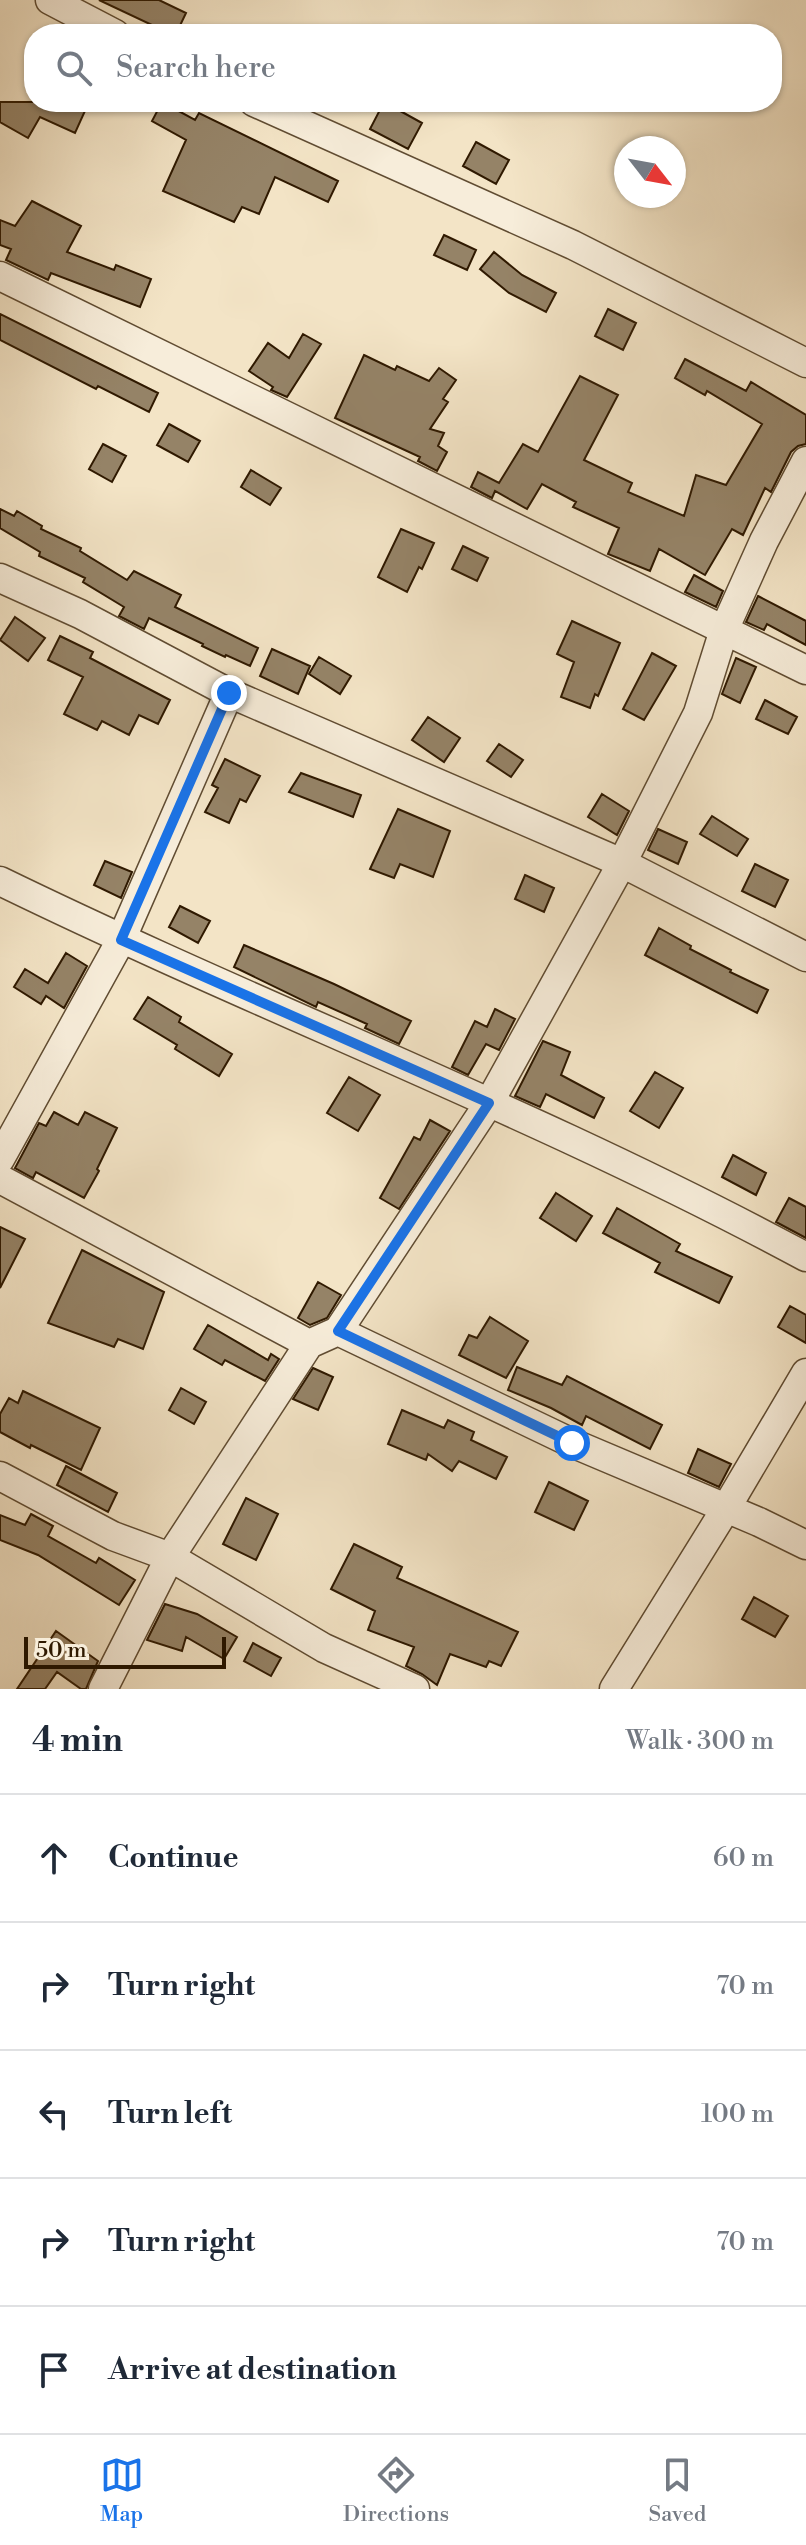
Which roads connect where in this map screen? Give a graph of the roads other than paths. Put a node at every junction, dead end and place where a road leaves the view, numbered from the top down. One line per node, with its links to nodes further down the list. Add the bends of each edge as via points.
1 (50, 0): 2 (street)
2 (96, 24)
3 (276, 112): 5 (street, via 573,245)
4 (0, 276): 8 (street)
5 (806, 363)
6 (806, 461): 8 (street)
7 (0, 578): 10 (street)
8 (724, 630): 9 (street); 11 (street, via 698,713)
9 (806, 670)
10 (229, 693): 11 (street); 13 (street)
11 (622, 863): 14 (street); 15 (street)
12 (0, 881): 13 (street)
13 (121, 940): 15 (street); 16 (street)
14 (806, 957)
15 (489, 1103): 18 (street, via 707,1203); 19 (street)
16 (0, 1159)
17 (0, 1179): 20 (street)
18 (806, 1257)
19 (338, 1331): 20 (street); 23 (street)
20 (309, 1344): 25 (street)
21 (806, 1373): 23 (street)
22 (0, 1476): 25 (street, via 113,1536)
23 (725, 1510): 24 (street); 28 (street)
24 (806, 1545)
25 (170, 1557): 26 (street); 27 (street, via 324,1648)
26 (103, 1689)
27 (415, 1689)
28 (614, 1689)

